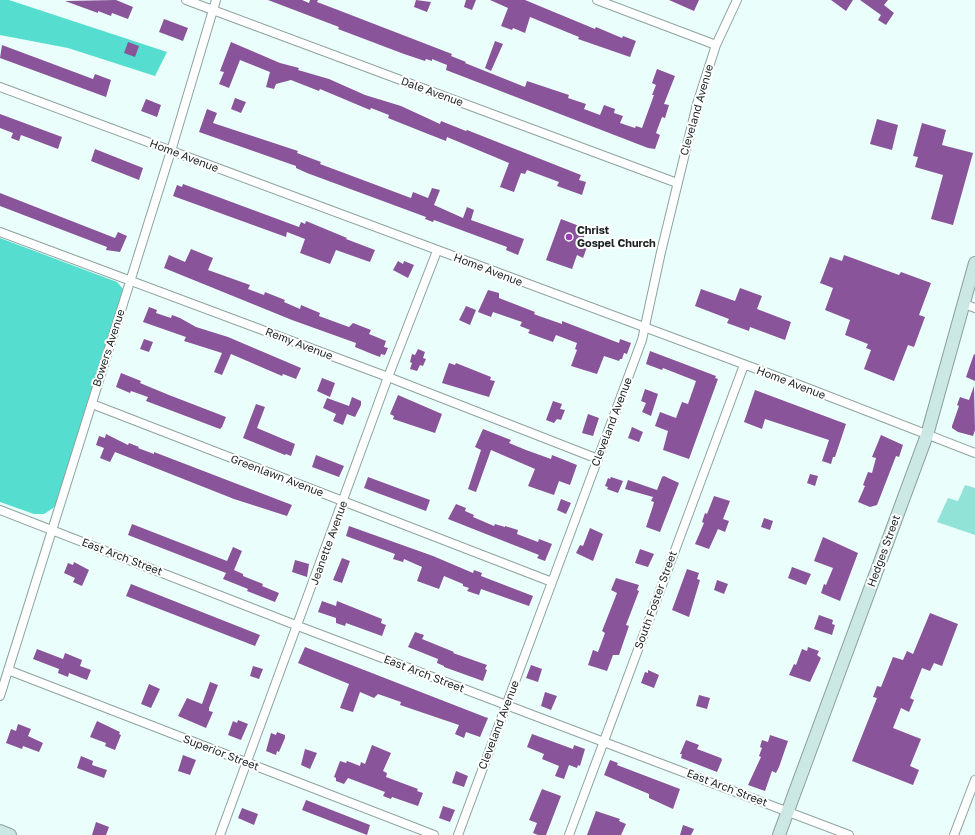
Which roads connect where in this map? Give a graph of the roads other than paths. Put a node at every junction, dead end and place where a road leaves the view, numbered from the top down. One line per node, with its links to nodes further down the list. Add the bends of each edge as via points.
1 (186, 0): 5 (street, Dale Avenue)
2 (216, 0): 5 (street, Bowers Avenue)
3 (597, 0): 6 (street)
4 (737, 0): 6 (street, Cleveland Avenue)
5 (212, 10): 8 (street, Bowers Avenue); 9 (street, Dale Avenue)
6 (716, 45): 9 (street, Cleveland Avenue, via 697,104)
7 (0, 87): 8 (street, Home Avenue)
8 (171, 151): 11 (street, Home Avenue); 13 (street, Bowers Avenue)
9 (677, 184): 15 (street, Cleveland Avenue)
10 (0, 232): 13 (street, Remy Avenue)
11 (437, 251): 15 (street, Home Avenue); 17 (street, Jeanette Avenue)
12 (975, 262): 14 (street, Hedges Street)
13 (131, 281): 17 (street, Remy Avenue); 18 (street, Bowers Avenue)
14 (970, 306): 19 (street, Hedges Street)
15 (645, 328): 16 (street, Home Avenue); 21 (street, Cleveland Avenue)
16 (744, 365): 19 (street, Home Avenue); 30 (street, South Foster Street)
17 (388, 377): 21 (street, Remy Avenue); 22 (street, Jeanette Avenue)
18 (92, 404): 22 (street, Greenlawn Avenue); 24 (street, Bowers Avenue)
19 (927, 435): 20 (street, Home Avenue); 33 (street, Hedges Street)
20 (975, 453)
21 (598, 459): 25 (street, Cleveland Avenue)
22 (344, 502): 25 (street, Greenlawn Avenue); 26 (street, Jeanette Avenue)
23 (0, 510): 24 (street, East Arch Street)
24 (53, 530): 26 (street, East Arch Street); 27 (street, Bowers Avenue)
25 (552, 582): 29 (street, Cleveland Avenue)
26 (298, 626): 29 (street, East Arch Street); 31 (street, Jeanette Avenue)
27 (8, 670): 28 (street, Bowers Avenue); 31 (street, Superior Street)
28 (0, 696)
29 (506, 705): 30 (street, East Arch Street); 38 (street, Cleveland Avenue)
30 (604, 742): 33 (street, East Arch Street); 39 (street, South Foster Street)
31 (246, 762): 36 (street, Jeanette Avenue); 37 (street, Superior Street)
32 (975, 780): 42 (street)
33 (788, 811): 40 (street, Hedges Street); 41 (street, East Arch Street)
34 (0, 831): 35 (street)
35 (10, 835)
36 (220, 835)
37 (434, 835)
38 (458, 835)
39 (569, 835)
40 (779, 835)
41 (849, 835)
42 (954, 835)

